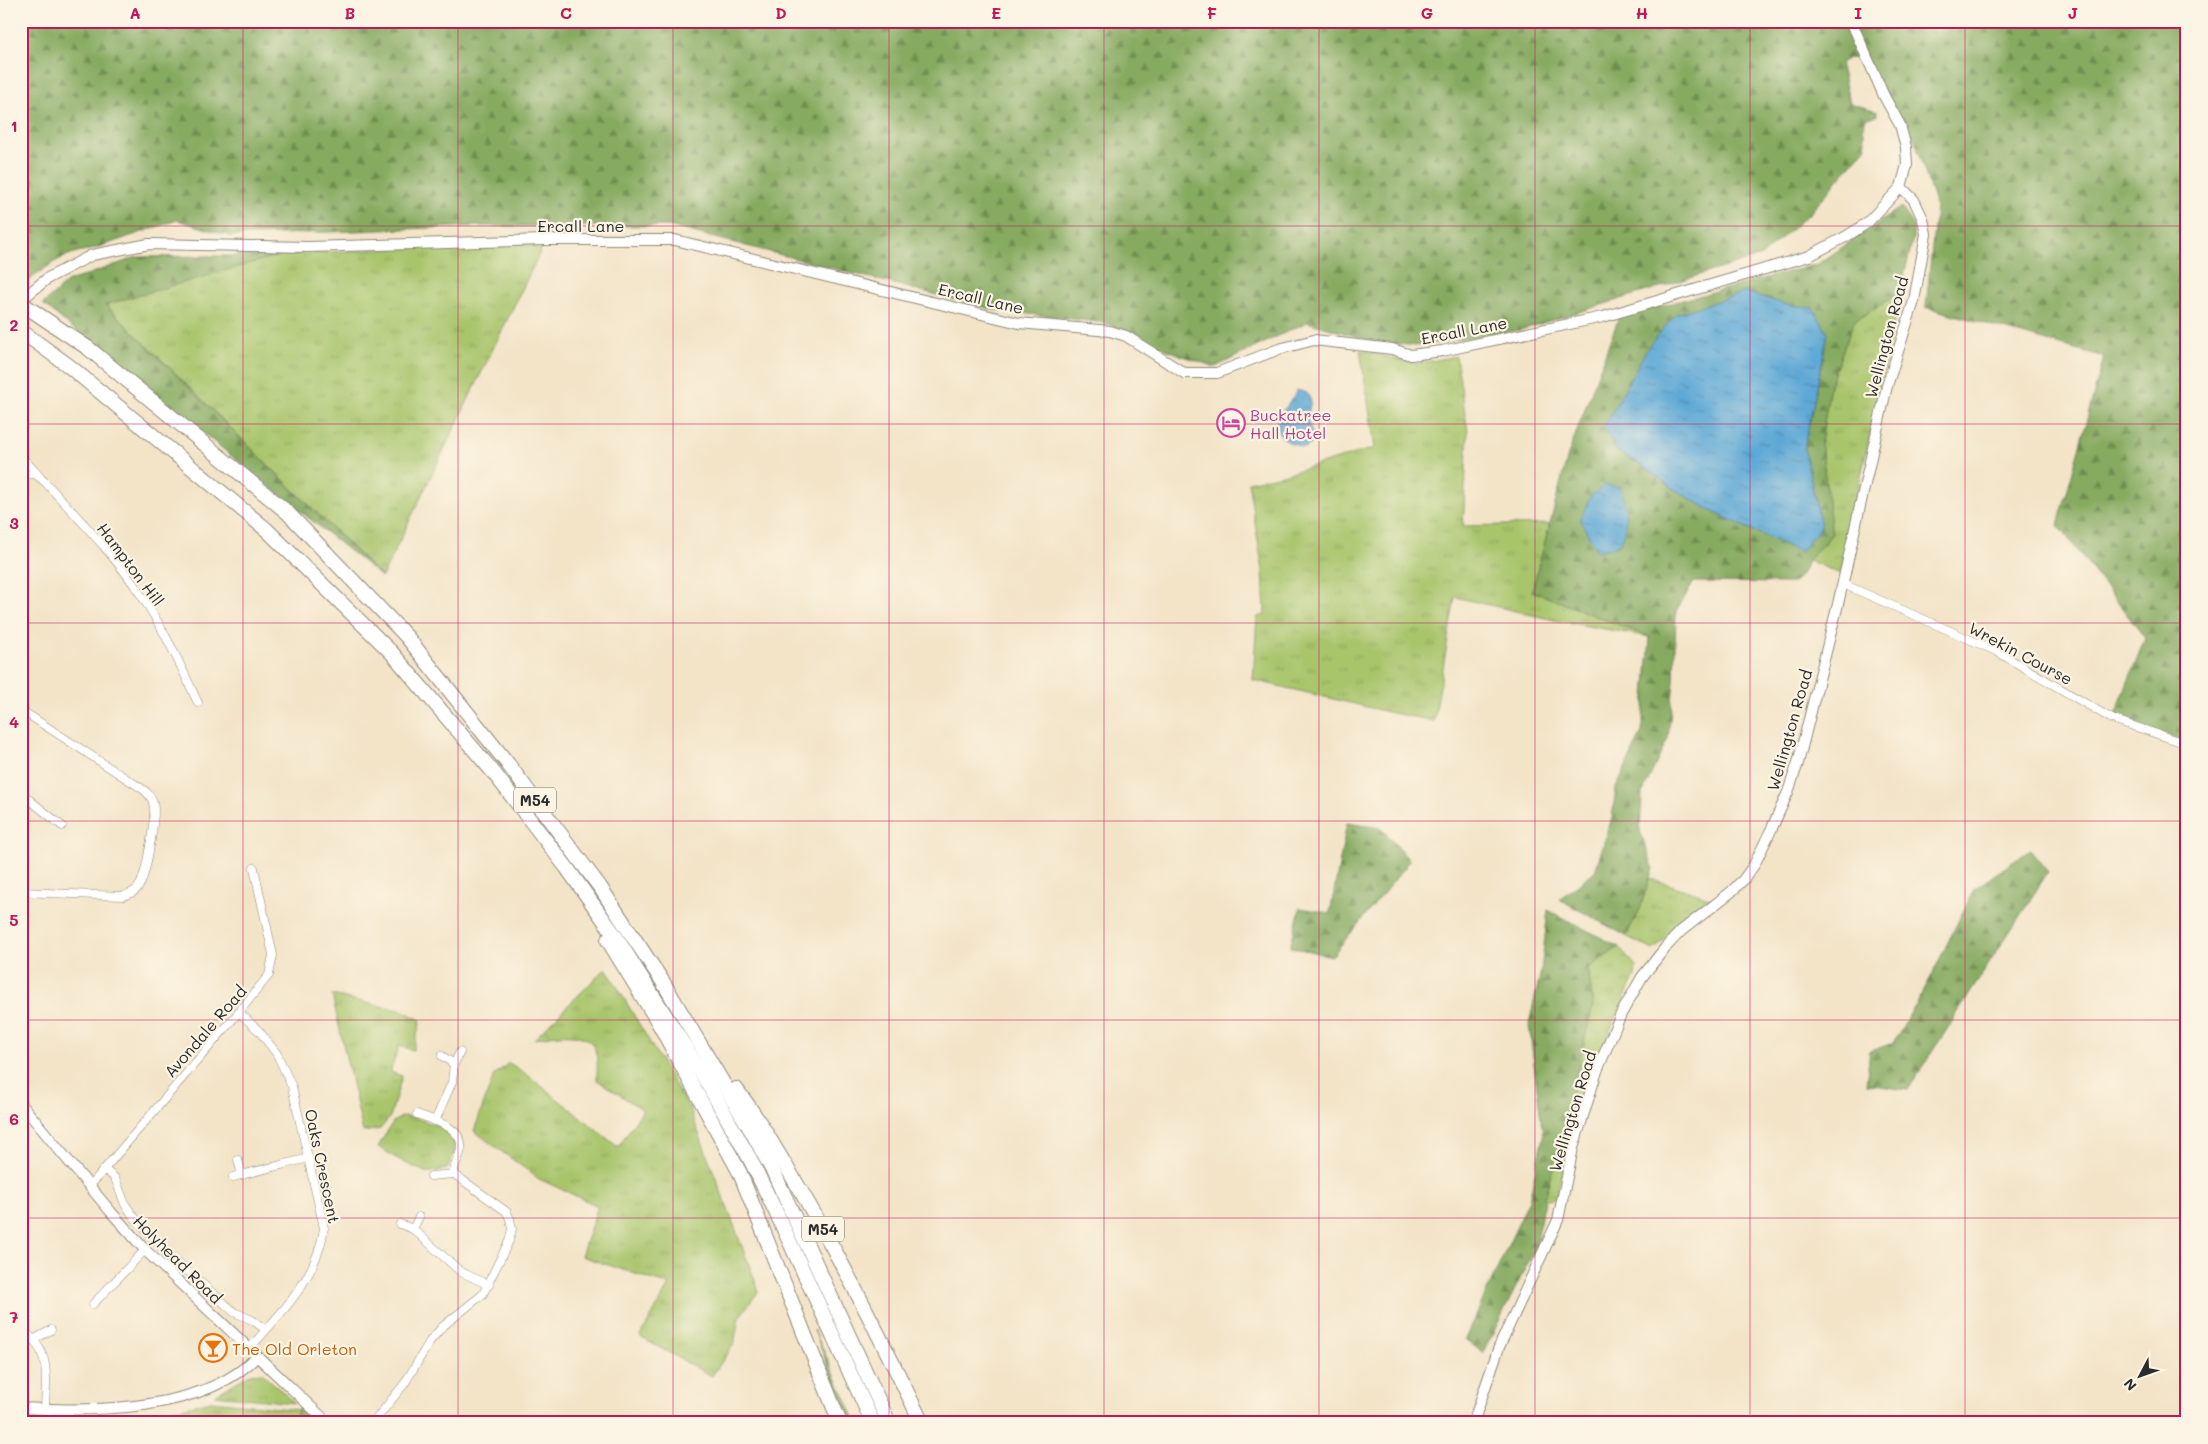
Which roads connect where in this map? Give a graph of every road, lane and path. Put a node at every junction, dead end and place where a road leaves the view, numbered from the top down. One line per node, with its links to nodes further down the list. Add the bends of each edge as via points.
1 (1851, 21): 2 (street, via 1900,124 1907,165)
2 (1901, 187): 3 (street, Ercall Lane, via 1867,222 1809,256 1602,317 1411,355 1392,349 1314,340 1279,349 1217,373 1184,373 1126,336 1110,331 1019,323 675,240 308,247 149,244 92,255 48,278); 8 (street, Wellington Road, via 1914,200 1926,234 1914,301 1887,386)
3 (21, 301): 18 (highway, M54, via 88,348 287,512 407,637 600,887)
4 (21, 331): 15 (highway, M54, via 69,366 267,530 392,653 494,774)
5 (21, 456): 7 (street, Hampton Hill)
6 (21, 475): 7 (street, via 35,474)
7 (41, 478): 9 (street, Hampton Hill, via 141,594 176,655)
8 (1843, 584): 11 (street, Wrekin Course, via 1996,651 2112,720); 50 (street, Wellington Road, via 1798,763 1772,828 1744,879 1665,948 1642,977 1621,1014 1596,1071 1573,1148 1558,1220 1499,1347)
9 (198, 703)
10 (21, 710): 16 (street, via 144,790 154,804 154,821 143,878 137,890 123,896)
11 (2187, 744)
12 (21, 793): 13 (street)
13 (62, 826)
14 (254, 868): 17 (street, Avondale Road, via 273,955 269,975)
15 (567, 868): 46 (highway, M54, via 657,1020 736,1165); 47 (highway, M54, via 654,995 746,1152)
16 (21, 892)
17 (239, 1012): 25 (street, Oaks Crescent, via 260,1032 283,1065 292,1087); 27 (street, Avondale Road)
18 (704, 1047): 48 (highway, M54, via 774,1173); 49 (highway, M54, via 752,1109 819,1221)
19 (460, 1052): 21 (street)
20 (442, 1056): 21 (street)
21 (454, 1064): 24 (street, via 452,1082)
22 (21, 1104): 30 (street, Holyhead Road)
23 (418, 1114): 24 (street)
24 (434, 1121): 28 (street, via 454,1131 461,1139 462,1150)
25 (309, 1158): 26 (street, via 238,1176); 38 (street, Oaks Crescent, via 322,1213 322,1245 309,1276 284,1311)
26 (238, 1160)
27 (104, 1169): 30 (street, Avondale Road); 38 (street, Holyhead Road, via 115,1178 134,1217 162,1248 234,1312)
28 (454, 1174): 29 (street); 35 (street, via 502,1208 510,1219 509,1241)
29 (431, 1176)
30 (89, 1186): 34 (street, Holyhead Road)
31 (418, 1217): 33 (street)
32 (400, 1224): 33 (street)
33 (413, 1229): 35 (street, via 461,1272)
34 (145, 1250): 36 (street); 41 (street, Holyhead Road)
35 (489, 1285): 45 (street, via 430,1341 405,1383)
36 (93, 1304)
37 (21, 1328): 40 (street)
38 (265, 1328): 41 (street, Oaks Crescent)
39 (51, 1330): 40 (street)
40 (35, 1339): 43 (street, via 46,1362)
41 (253, 1352): 43 (street, via 240,1372 224,1382 171,1400 127,1408); 44 (street, Holyhead Road)
42 (21, 1408): 43 (street)
43 (45, 1409)
44 (328, 1423)
45 (373, 1423)
46 (840, 1423)
47 (872, 1423)
48 (889, 1423)
49 (922, 1423)
50 (1473, 1423)

